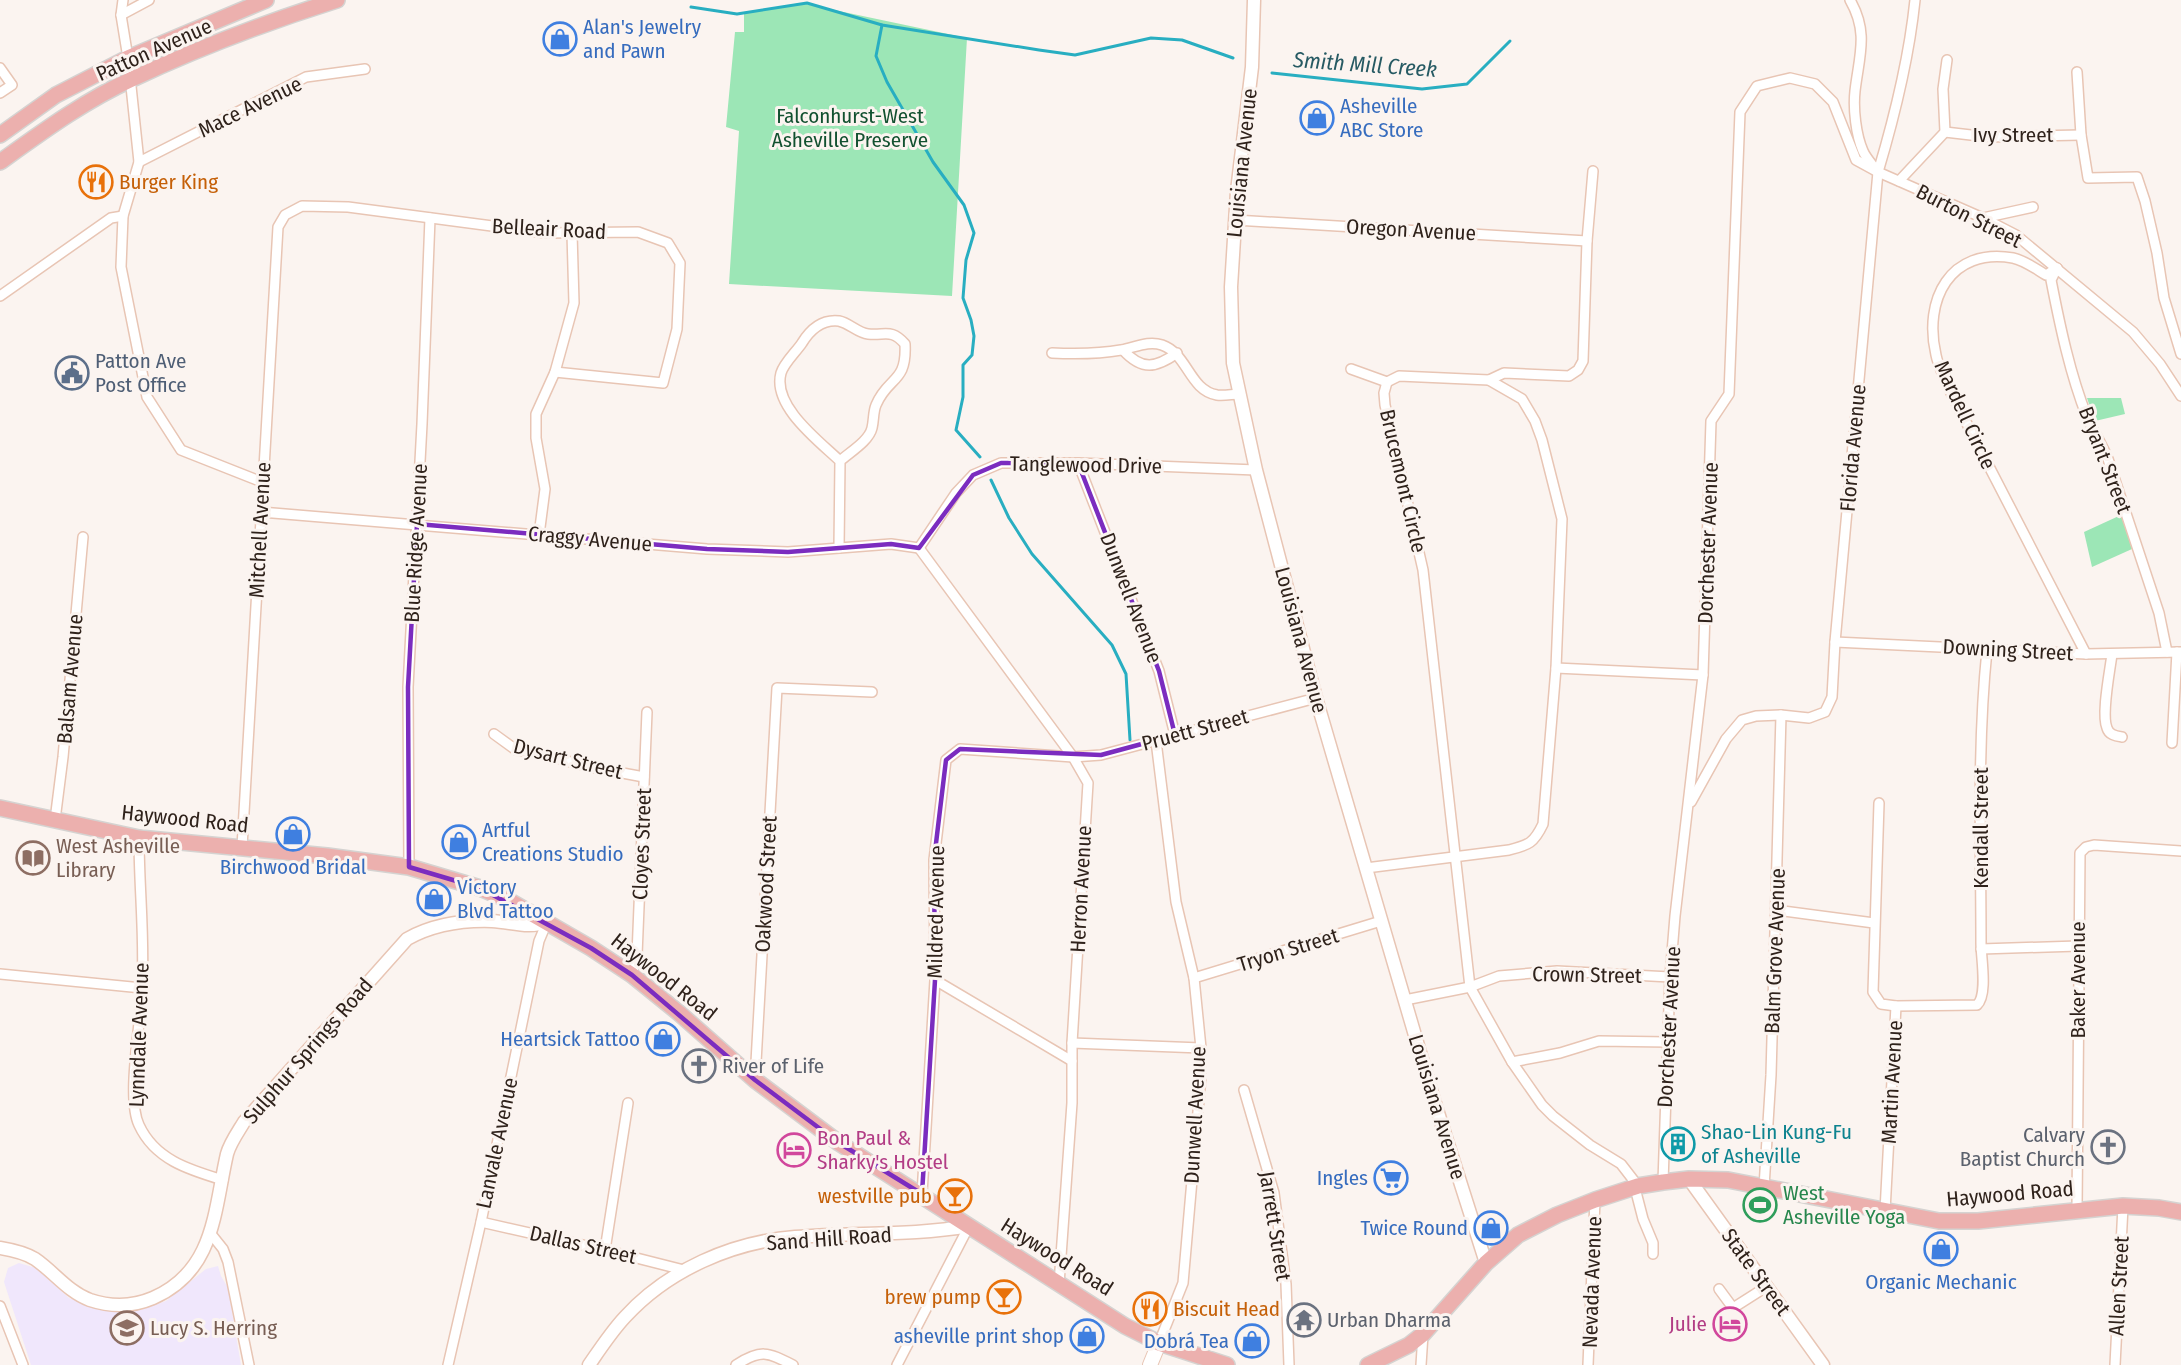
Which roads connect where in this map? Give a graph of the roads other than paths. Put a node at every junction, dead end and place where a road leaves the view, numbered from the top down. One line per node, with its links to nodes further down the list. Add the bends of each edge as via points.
1 (123, 0): 8 (street)
2 (149, 0): 8 (street)
3 (266, 0): 9 (main road, Patton Avenue)
4 (337, 0): 14 (main road, Patton Avenue)
5 (1254, 0): 29 (street, Louisiana Avenue, via 1252,67)
6 (1850, 0): 22 (street, via 1860,19 1862,38 1854,93 1856,122 1863,152)
7 (1915, 0): 22 (street, Florida Avenue, via 1898,102)
8 (122, 15): 9 (street)
9 (128, 58): 14 (street); 17 (main road, Patton Avenue, via 56,95)
10 (1947, 60): 16 (street, via 1943,89)
11 (0, 68): 15 (street, via 12,85)
12 (365, 69): 20 (street, Mace Avenue, via 306,77)
13 (2077, 72): 18 (street)
14 (130, 79): 19 (main road, Patton Avenue, via 69,114); 20 (street)
15 (0, 93)
16 (1945, 132): 18 (street, Ivy Street, via 1988,137); 23 (street)
17 (0, 135)
18 (2081, 135): 37 (street, via 2088,178 2137,177)
19 (0, 162)
20 (140, 162): 26 (street)
21 (1593, 171): 31 (street)
22 (1878, 172): 23 (street, Burton Street); 54 (street, Florida Avenue); 60 (street, Dorchester Avenue, via 1856,160 1833,102 1815,84 1790,78 1756,86 1740,112 1729,394 1711,421)
23 (1899, 181): 28 (street, Burton Street)
24 (2033, 207): 28 (street)
25 (285, 215): 27 (street, Belleair Road, via 302,206 348,207); 47 (street, Mitchell Avenue, via 278,227)
26 (123, 216): 33 (street, via 111,218); 47 (street, via 122,267 147,397 181,450)
27 (430, 218): 30 (street, Belleair Road); 49 (street, Blue Ridge Avenue)
28 (1983, 218): 32 (street, Burton Street, via 2016,235)
29 (1235, 220): 31 (street, Oregon Avenue); 42 (street, Louisiana Avenue, via 1232,341)
30 (572, 233): 39 (street, via 574,303); 39 (street, Belleair Road, via 638,232 668,243 680,263 677,329 663,383)
31 (1587, 241): 40 (street, via 1583,361 1578,370 1569,376 1504,373)
32 (2057, 268): 43 (street, Burton Street, via 2133,332); 56 (street, Bryant Street, via 2051,280 2074,379 2088,419 2102,442); 57 (street, Mardell Circle, via 2046,275 2015,258 1988,256 1969,261 1955,270 1936,299 1933,326 1936,356 1949,389)
33 (0, 296)
34 (1123, 350): 35 (street, via 1140,344 1160,344); 35 (street, via 1140,364 1153,365); 36 (street)
35 (1177, 352): 42 (street, via 1202,390 1219,395)
36 (1052, 353)
37 (2181, 354)
38 (1351, 369): 41 (street)
39 (555, 372): 50 (street, via 536,414 545,489)
40 (1488, 380): 41 (street, Brucemont Circle, via 1399,376); 59 (street, Brucemont Circle, via 1522,399 1535,421 1562,519)
41 (1386, 382): 79 (street, Brucemont Circle, via 1385,405 1423,570)
42 (1240, 393): 46 (street, Louisiana Avenue)
43 (2181, 396)
44 (840, 461): 44 (street, via 872,430 876,404 905,365 905,344 888,333 867,334 839,321 810,330 781,373 781,392 794,416); 52 (street)
45 (1078, 463): 46 (street, Tanglewood Drive); 53 (street, Tanglewood Drive, via 1001,463 973,475); 66 (street, Dunwell Avenue, via 1159,671)
46 (1256, 470): 62 (street, Louisiana Avenue)
47 (262, 482): 48 (street, Mitchell Avenue)
48 (261, 512): 49 (street, Craggy Avenue); 77 (street, Mitchell Avenue)
49 (417, 524): 50 (street, Craggy Avenue); 80 (street, Blue Ridge Avenue, via 408,687)
50 (539, 535): 52 (street, Craggy Avenue, via 754,551)
51 (83, 537): 75 (street, Balsam Avenue)
52 (839, 548): 53 (street, Craggy Avenue, via 891,544)
53 (919, 548): 70 (street, Herron Avenue)
54 (1835, 642): 55 (street, Downing Street); 64 (street, Florida Avenue, via 1832,697 1825,712 1809,718)
55 (1987, 650): 57 (street, Downing Street); 87 (street, Kendall Street, via 1981,728)
56 (2175, 652): 58 (street, Downing Street); 69 (street, Bryant Street)
57 (2086, 654): 58 (street, Downing Street)
58 (2112, 654): 67 (street, via 2105,713 2107,729)
59 (1556, 668): 60 (street); 79 (street, Brucemont Circle, via 1543,824 1536,838 1526,846 1509,850)
60 (1703, 675): 73 (street, Dorchester Avenue)
61 (872, 692): 102 (street, Oakwood Street, via 777,688)
62 (1316, 698): 66 (street, Pruett Street); 81 (street, Louisiana Avenue)
63 (646, 712): 71 (street, Cloyes Street)
64 (1781, 715): 73 (street, Florida Avenue, via 1742,720 1726,739); 82 (street, Balm Grove Avenue)
65 (494, 734): 71 (street, Dysart Street, via 516,750)
66 (1174, 735): 68 (street, Pruett Street)
67 (2122, 737)
68 (1156, 741): 70 (street, Pruett Street, via 1101,755); 91 (street, Dunwell Avenue, via 1176,902)
69 (2172, 743)
70 (1072, 757): 92 (street, Mildred Avenue, via 960,749 946,760 934,860); 98 (street, Herron Avenue, via 1088,783)
71 (644, 777): 89 (street, Cloyes Street, via 637,955)
72 (1879, 803): 85 (street, Martin Avenue)
73 (1688, 806): 90 (street, Dorchester Avenue)
74 (0, 808): 75 (main road, Haywood Road)
75 (55, 820): 76 (main road, Haywood Road)
76 (139, 838): 77 (main road, Haywood Road); 94 (street, Lynndale Avenue)
77 (242, 847): 80 (main road, Haywood Road)
78 (2181, 851): 86 (street, Baker Avenue, via 2094,845 2086,848 2080,854)
79 (1456, 856): 81 (street, Brucemont Circle); 93 (street, Brucemont Circle)
80 (409, 867): 84 (main road, Haywood Road, via 480,888)
81 (1365, 868): 83 (street, Louisiana Avenue)
82 (1776, 910): 85 (street); 109 (street, Balm Grove Avenue)
83 (1381, 921): 91 (street, Tryon Street); 95 (street, Louisiana Avenue)
84 (547, 922): 89 (main road, Haywood Road); 106 (street, Sulphur Springs Road, via 532,927 492,921 444,923 407,939 243,1122 228,1152); 116 (street, Lanvale Avenue)
85 (1874, 924): 96 (street, Martin Avenue, via 1873,992 1881,1004)
86 (2078, 946): 87 (street); 113 (street, Baker Avenue)
87 (1981, 949): 96 (street, Kendall Street, via 1983,994 1977,1005)
88 (0, 974): 94 (street)
89 (632, 975): 102 (main road, Haywood Road)
90 (1670, 977): 93 (street, Crown Street, via 1557,971 1499,976); 97 (street, Dorchester Avenue)
91 (1194, 978): 99 (street, Dunwell Avenue)
92 (935, 980): 100 (street); 110 (street, Mildred Avenue)
93 (1470, 987): 95 (street, Crown Street); 101 (street)
94 (142, 988): 106 (street, Lynndale Avenue, via 133,1095 138,1124 155,1150 184,1168)
95 (1405, 1000): 122 (street, Louisiana Avenue)
96 (1896, 1006): 114 (street, Martin Avenue)
97 (1668, 1042): 101 (street, via 1599,1041); 107 (street, Dorchester Avenue)
98 (1072, 1043): 99 (street); 100 (street, Herron Avenue)
99 (1201, 1048): 129 (street, Dunwell Avenue, via 1183,1283)
100 (1072, 1061): 124 (street, Herron Avenue)
101 (1512, 1062): 108 (street, via 1553,1116 1621,1164)
102 (755, 1080): 110 (main road, Haywood Road, via 839,1143)
103 (1244, 1090): 139 (street, Jarrett Street, via 1274,1193 1286,1284)
104 (628, 1104): 120 (street)
105 (1689, 1179): 107 (main road, Haywood Road); 109 (main road, Haywood Road, via 1728,1180); 125 (street, State Street)
106 (223, 1180): 118 (street, Sulphur Springs Road)
107 (1663, 1182): 108 (main road, Haywood Road)
108 (1637, 1187): 111 (main road, Haywood Road); 121 (street)
109 (1764, 1187): 114 (main road, Haywood Road)
110 (922, 1194): 117 (main road, Haywood Road)
111 (1595, 1200): 122 (main road, Haywood Road, via 1537,1224); 142 (street, Nevada Avenue)
112 (2123, 1206): 113 (main road, Haywood Road); 115 (main road, Haywood Road); 144 (street, Allen Street)
113 (2077, 1210): 114 (main road, Haywood Road, via 1957,1222)
114 (1885, 1211)
115 (2181, 1212)
116 (481, 1222): 120 (street, Dallas Street); 132 (street, Lanvale Avenue)
117 (969, 1226): 123 (street, Sand Hill Road, via 935,1232 765,1241); 124 (main road, Haywood Road); 136 (street)
118 (211, 1234): 119 (street, Sulphur Springs Road, via 195,1265 178,1282 164,1293 130,1305 86,1298 34,1258); 131 (street, via 228,1262)
119 (0, 1248)
120 (605, 1250): 123 (street, Dallas Street)
121 (1653, 1254)
122 (1486, 1263): 128 (main road, Haywood Road)
123 (684, 1270): 133 (street, Sand Hill Road, via 626,1316)
124 (1059, 1284): 129 (main road, Haywood Road)
125 (1766, 1287): 126 (street, via 1733,1308); 143 (street, State Street)
126 (1719, 1289)
127 (0, 1306): 130 (street)
128 (1423, 1334): 140 (main road, Haywood Road); 141 (street)
129 (1159, 1343): 137 (main road); 138 (main road, Haywood Road)
130 (23, 1365)
131 (249, 1365)
132 (448, 1365)
133 (589, 1365)
134 (736, 1365): 135 (street, via 750,1356 769,1354)
135 (793, 1365)
136 (897, 1365)
137 (1150, 1365)
138 (1227, 1365)
139 (1289, 1365)
140 (1368, 1365)
141 (1421, 1365)
142 (1588, 1365)
143 (1823, 1365)
144 (2115, 1365)

